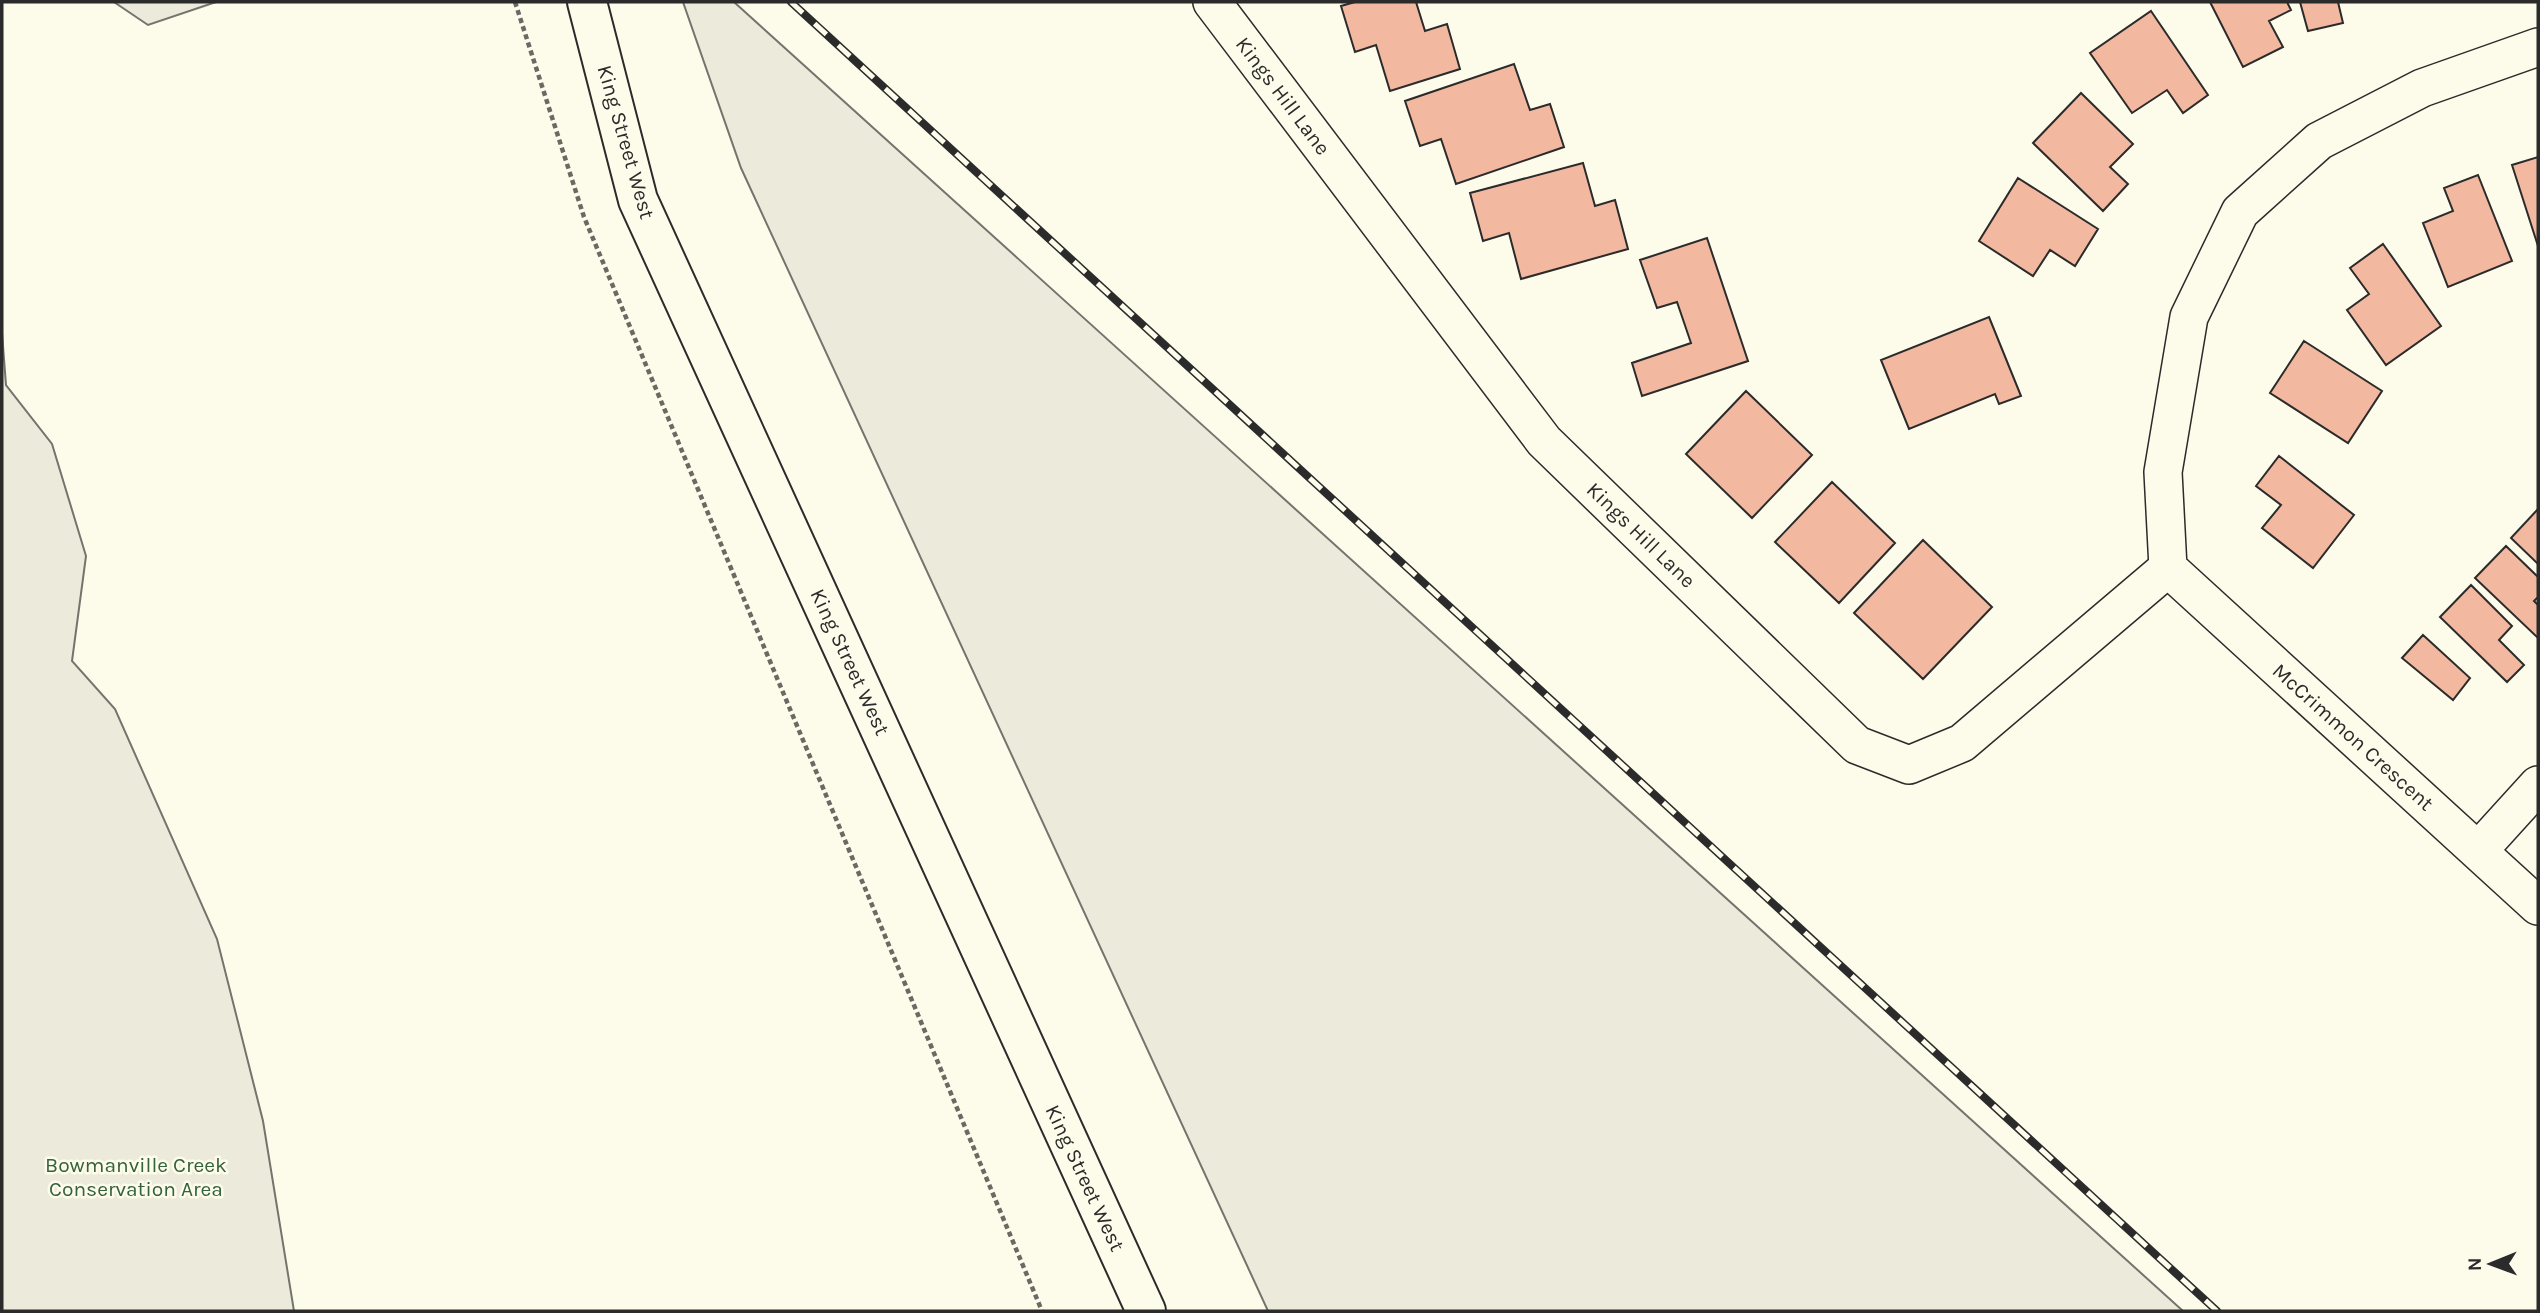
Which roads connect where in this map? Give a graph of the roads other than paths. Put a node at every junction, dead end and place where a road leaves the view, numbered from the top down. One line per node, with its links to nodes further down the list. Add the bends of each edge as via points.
1 (587, 2): 8 (main road, King Street West, via 638,200)
2 (1212, 2): 4 (street, Kings Hill Lane, via 1544,440 1857,745 1909,765 1962,743)
3 (2538, 47): 4 (street, via 2422,88 2319,141 2240,212 2189,317 2163,472)
4 (2168, 568): 6 (street, McCrimmon Crescent)
5 (2538, 785): 6 (street)
6 (2478, 851): 7 (street, McCrimmon Crescent)
7 (2538, 906)
8 (1146, 1311)

